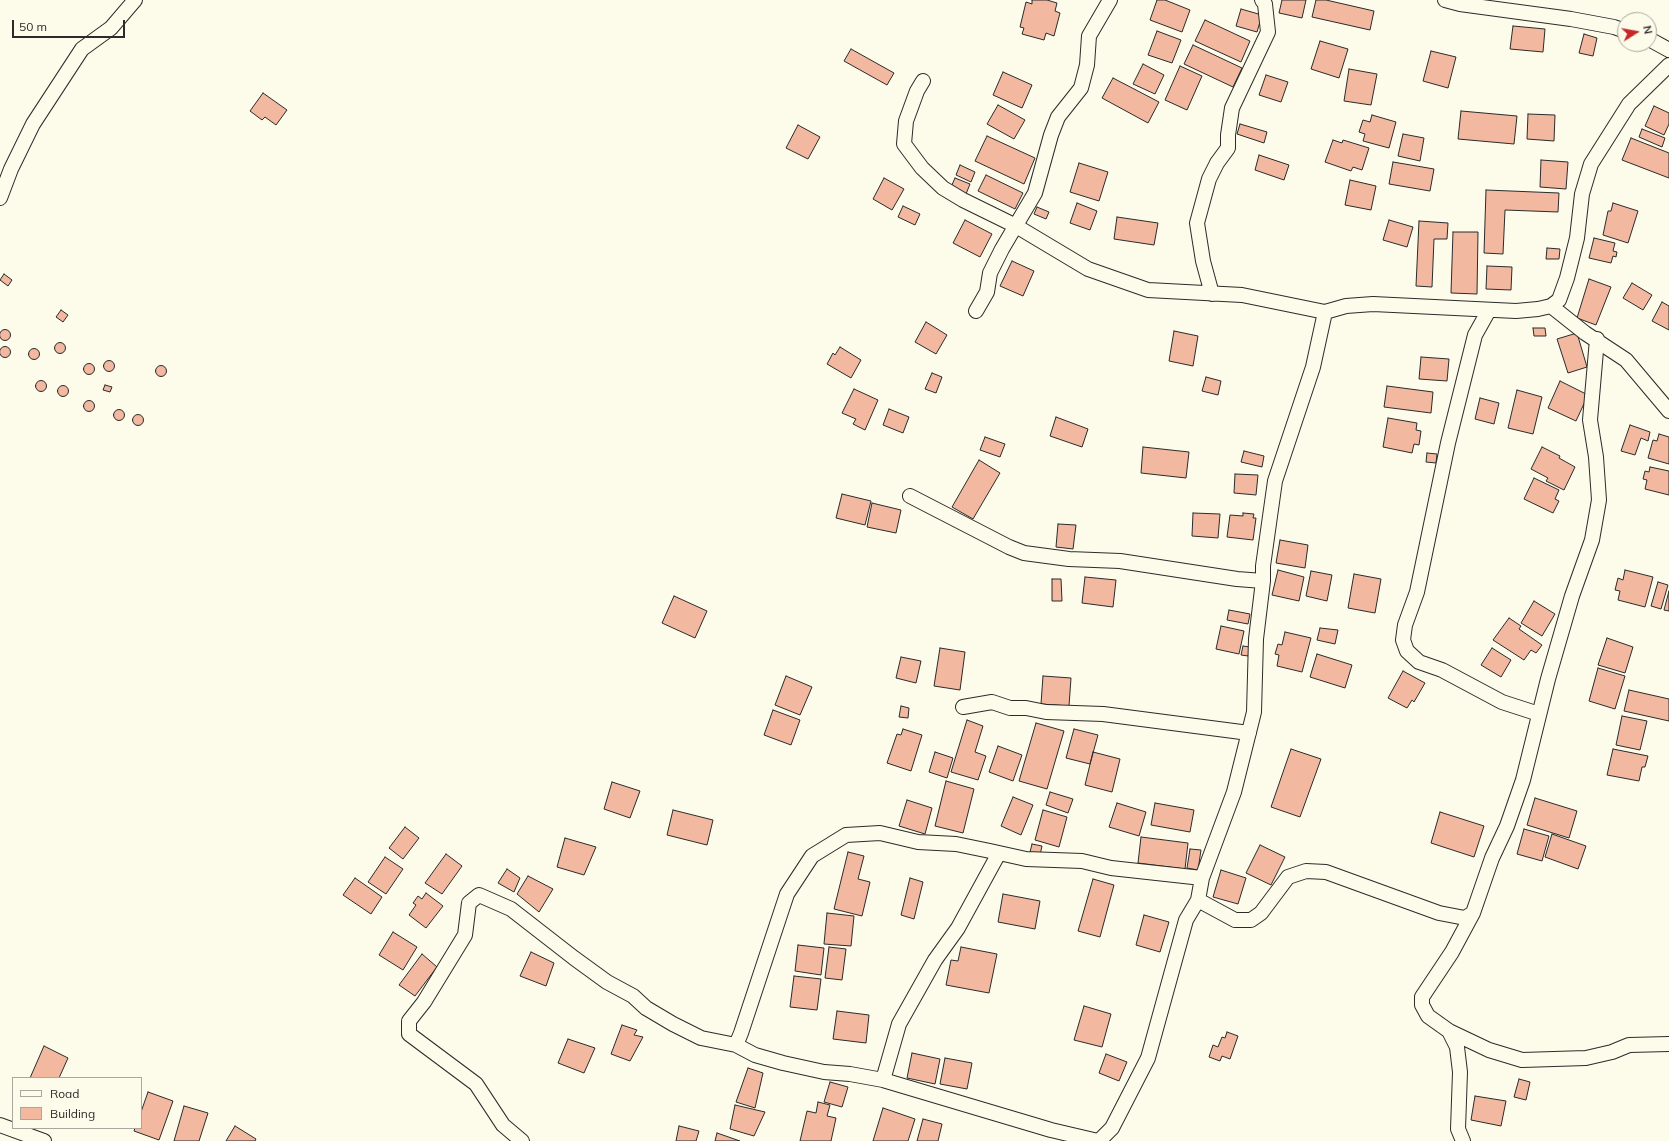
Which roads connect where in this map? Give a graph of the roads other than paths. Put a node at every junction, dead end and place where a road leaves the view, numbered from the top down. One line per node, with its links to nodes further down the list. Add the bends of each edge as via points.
1 (136, 0): 10 (street, via 111,28 82,49 33,124)
2 (1110, 0): 11 (street, via 1089,36 1087,65 1081,88 1058,117 1035,192)
3 (1262, 0): 12 (street, via 1265,4 1268,32 1232,108 1228,148 1209,179 1197,223)
4 (1445, 0): 5 (street, via 1571,18)
5 (1617, 28)
6 (1657, 43): 7 (street)
7 (1669, 50)
8 (1669, 65): 13 (street, via 1629,104 1591,164 1582,194 1577,238 1567,278 1559,300)
9 (923, 81): 11 (street, via 906,121 904,144 922,168 943,188)
10 (0, 198)
11 (1016, 226): 12 (street, via 1088,269 1142,288); 15 (street, via 990,273 987,292)
12 (1212, 294): 16 (street, via 1242,295)
13 (1551, 306): 14 (street, via 1538,309); 17 (street, via 1585,333)
14 (1489, 310): 16 (street, via 1373,304 1346,306); 22 (street, via 1475,335 1448,443 1417,592 1405,625 1403,640 1407,651 1419,662 1442,670 1502,702)
15 (976, 311)
16 (1325, 312): 20 (street, via 1313,368 1275,481)
17 (1597, 339): 18 (street, via 1626,360); 22 (street, via 1590,420 1599,500 1592,540 1572,596)
18 (1668, 407)
19 (910, 496): 20 (street, via 1009,548 1024,553 1069,559 1120,561 1224,578)
20 (1263, 581): 23 (street, via 1256,639 1254,712)
21 (963, 707): 23 (street, via 992,702 1010,708 1102,714)
22 (1539, 714): 27 (street, via 1508,826 1492,858)
23 (1249, 734): 25 (street, via 1234,792)
24 (999, 853): 25 (street, via 1026,859 1082,861 1111,868); 30 (street, via 956,844 918,842 880,833 846,835 812,856 786,894); 31 (street, via 958,928 935,960 900,1024)
25 (1202, 878): 26 (street)
26 (1198, 900): 27 (street, via 1235,920 1251,920 1261,913 1288,877 1306,871 1326,872 1440,913 1465,918); 35 (street, via 1186,920 1148,1058 1112,1128)
27 (1473, 913): 28 (street, via 1452,952 1422,997 1422,1006 1428,1016)
28 (1449, 1031): 29 (street, via 1489,1050 1522,1060 1586,1058 1629,1045); 36 (street, via 1457,1047 1460,1072 1458,1129)
29 (1669, 1044)
30 (736, 1045): 31 (street, via 755,1055 783,1063 824,1072); 34 (street, via 701,1038 673,1024 585,966 511,909 479,895 469,903 465,935 424,1002 409,1021 409,1034 476,1084 503,1125)
31 (883, 1080): 35 (street, via 1051,1130)
32 (0, 1125): 33 (street)
33 (44, 1141)
34 (522, 1141)
35 (1098, 1141)
36 (1463, 1141)

